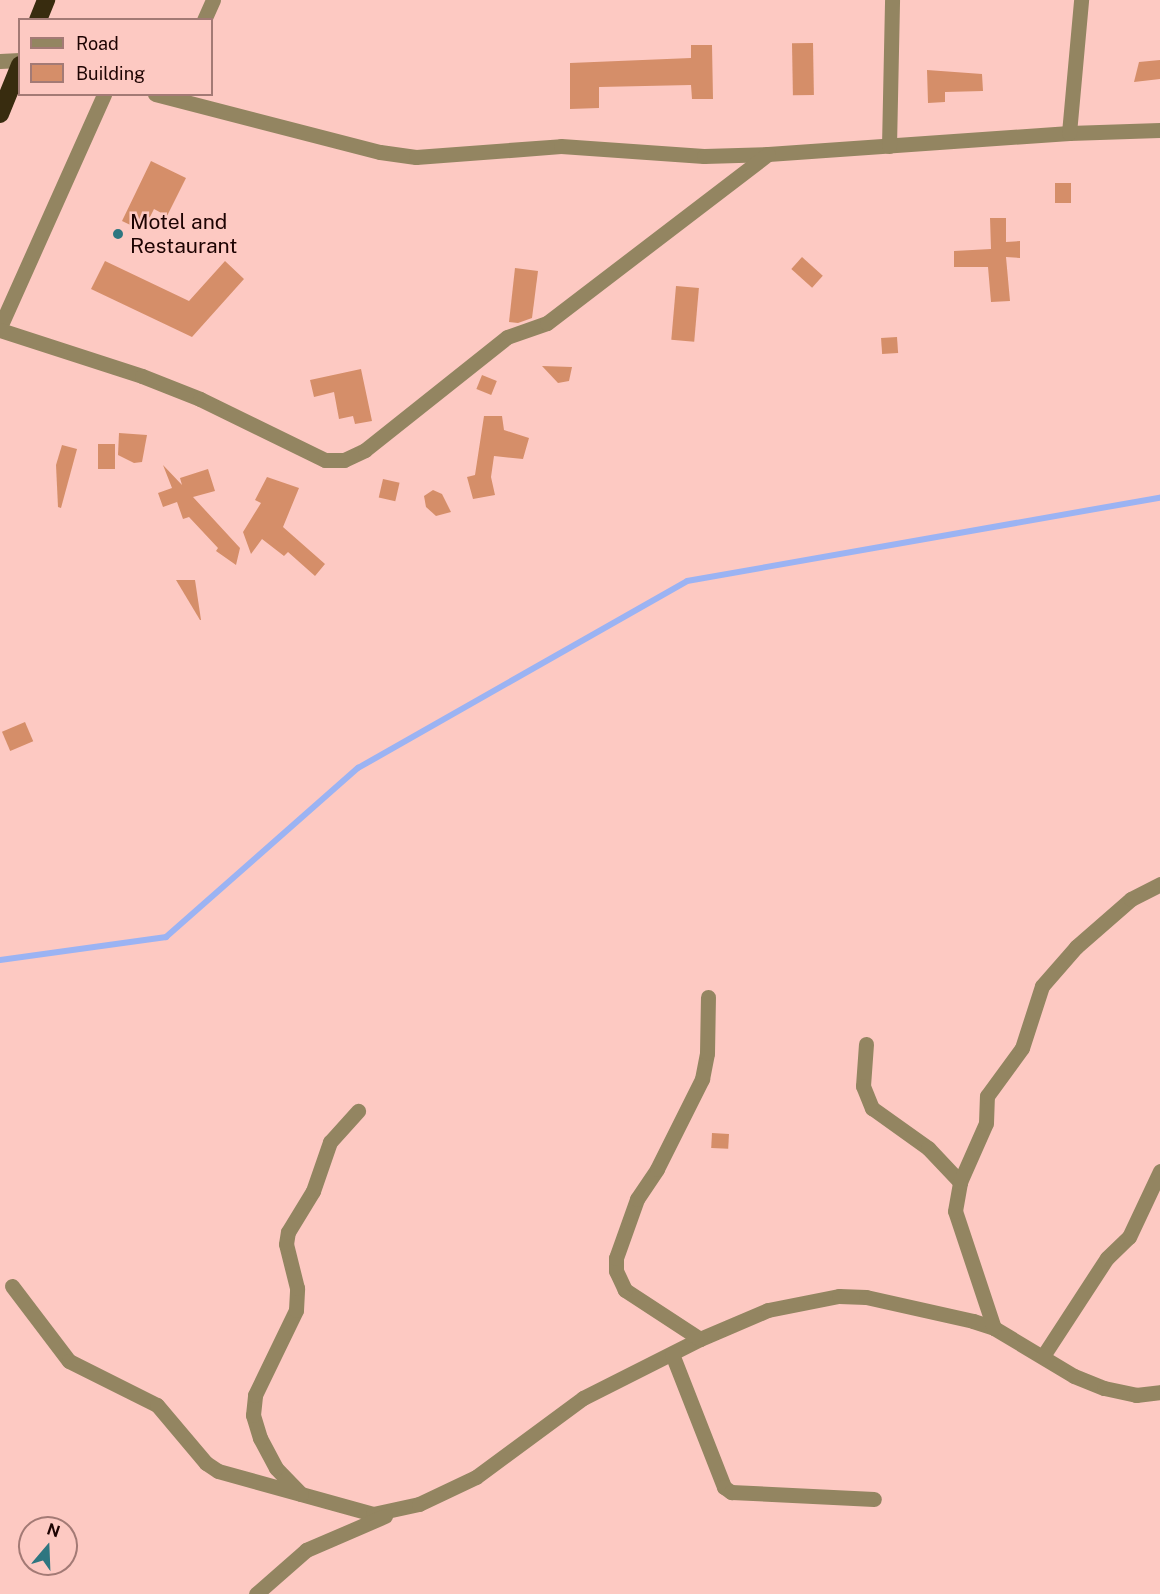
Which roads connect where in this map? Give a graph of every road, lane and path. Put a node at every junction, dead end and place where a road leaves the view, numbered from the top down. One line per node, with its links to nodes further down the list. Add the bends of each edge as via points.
1 (46, 0): 5 (highway)
2 (213, 0): 6 (street)
3 (892, 0): 15 (street)
4 (1082, 0): 14 (street)
5 (39, 18)
6 (205, 18)
7 (18, 60): 8 (street)
8 (0, 61)
9 (18, 70): 12 (highway)
10 (103, 96): 17 (street)
11 (163, 96): 16 (street, via 396,155 561,146 704,156)
12 (0, 114)
13 (1160, 130): 14 (street)
14 (1069, 133): 15 (street)
15 (889, 146): 16 (street)
16 (768, 154): 17 (street, via 547,323 507,337 365,450 344,460 326,460 200,399)
17 (0, 328)
18 (1160, 884): 23 (street, via 1131,900 1076,947 1042,986 1022,1048 987,1095 981,1139)
19 (708, 997): 26 (street, via 702,1079 657,1169 637,1199 616,1264 625,1290)
20 (866, 1044): 23 (street, via 863,1086 872,1108 928,1148)
21 (358, 1111): 30 (street, via 330,1142 313,1191 288,1232 286,1244 297,1288 296,1310 255,1395 253,1415 260,1438 276,1468)
22 (1160, 1172): 28 (street, via 1129,1237 1107,1258)
23 (960, 1182): 25 (street, via 955,1211 959,1229)
24 (12, 1286): 30 (street, via 69,1361 157,1405 206,1463 218,1471)
25 (994, 1328): 26 (street, via 866,1297 839,1296 768,1310); 28 (street)
26 (700, 1339): 27 (street)
27 (672, 1354): 31 (street, via 724,1487 731,1492); 32 (street, via 583,1398 476,1477)
28 (1043, 1356): 29 (street, via 1074,1376 1104,1388 1136,1395)
29 (1160, 1392)
30 (303, 1496): 32 (street, via 373,1514)
31 (874, 1499)
32 (396, 1511): 33 (street, via 306,1550)
33 (256, 1594)

